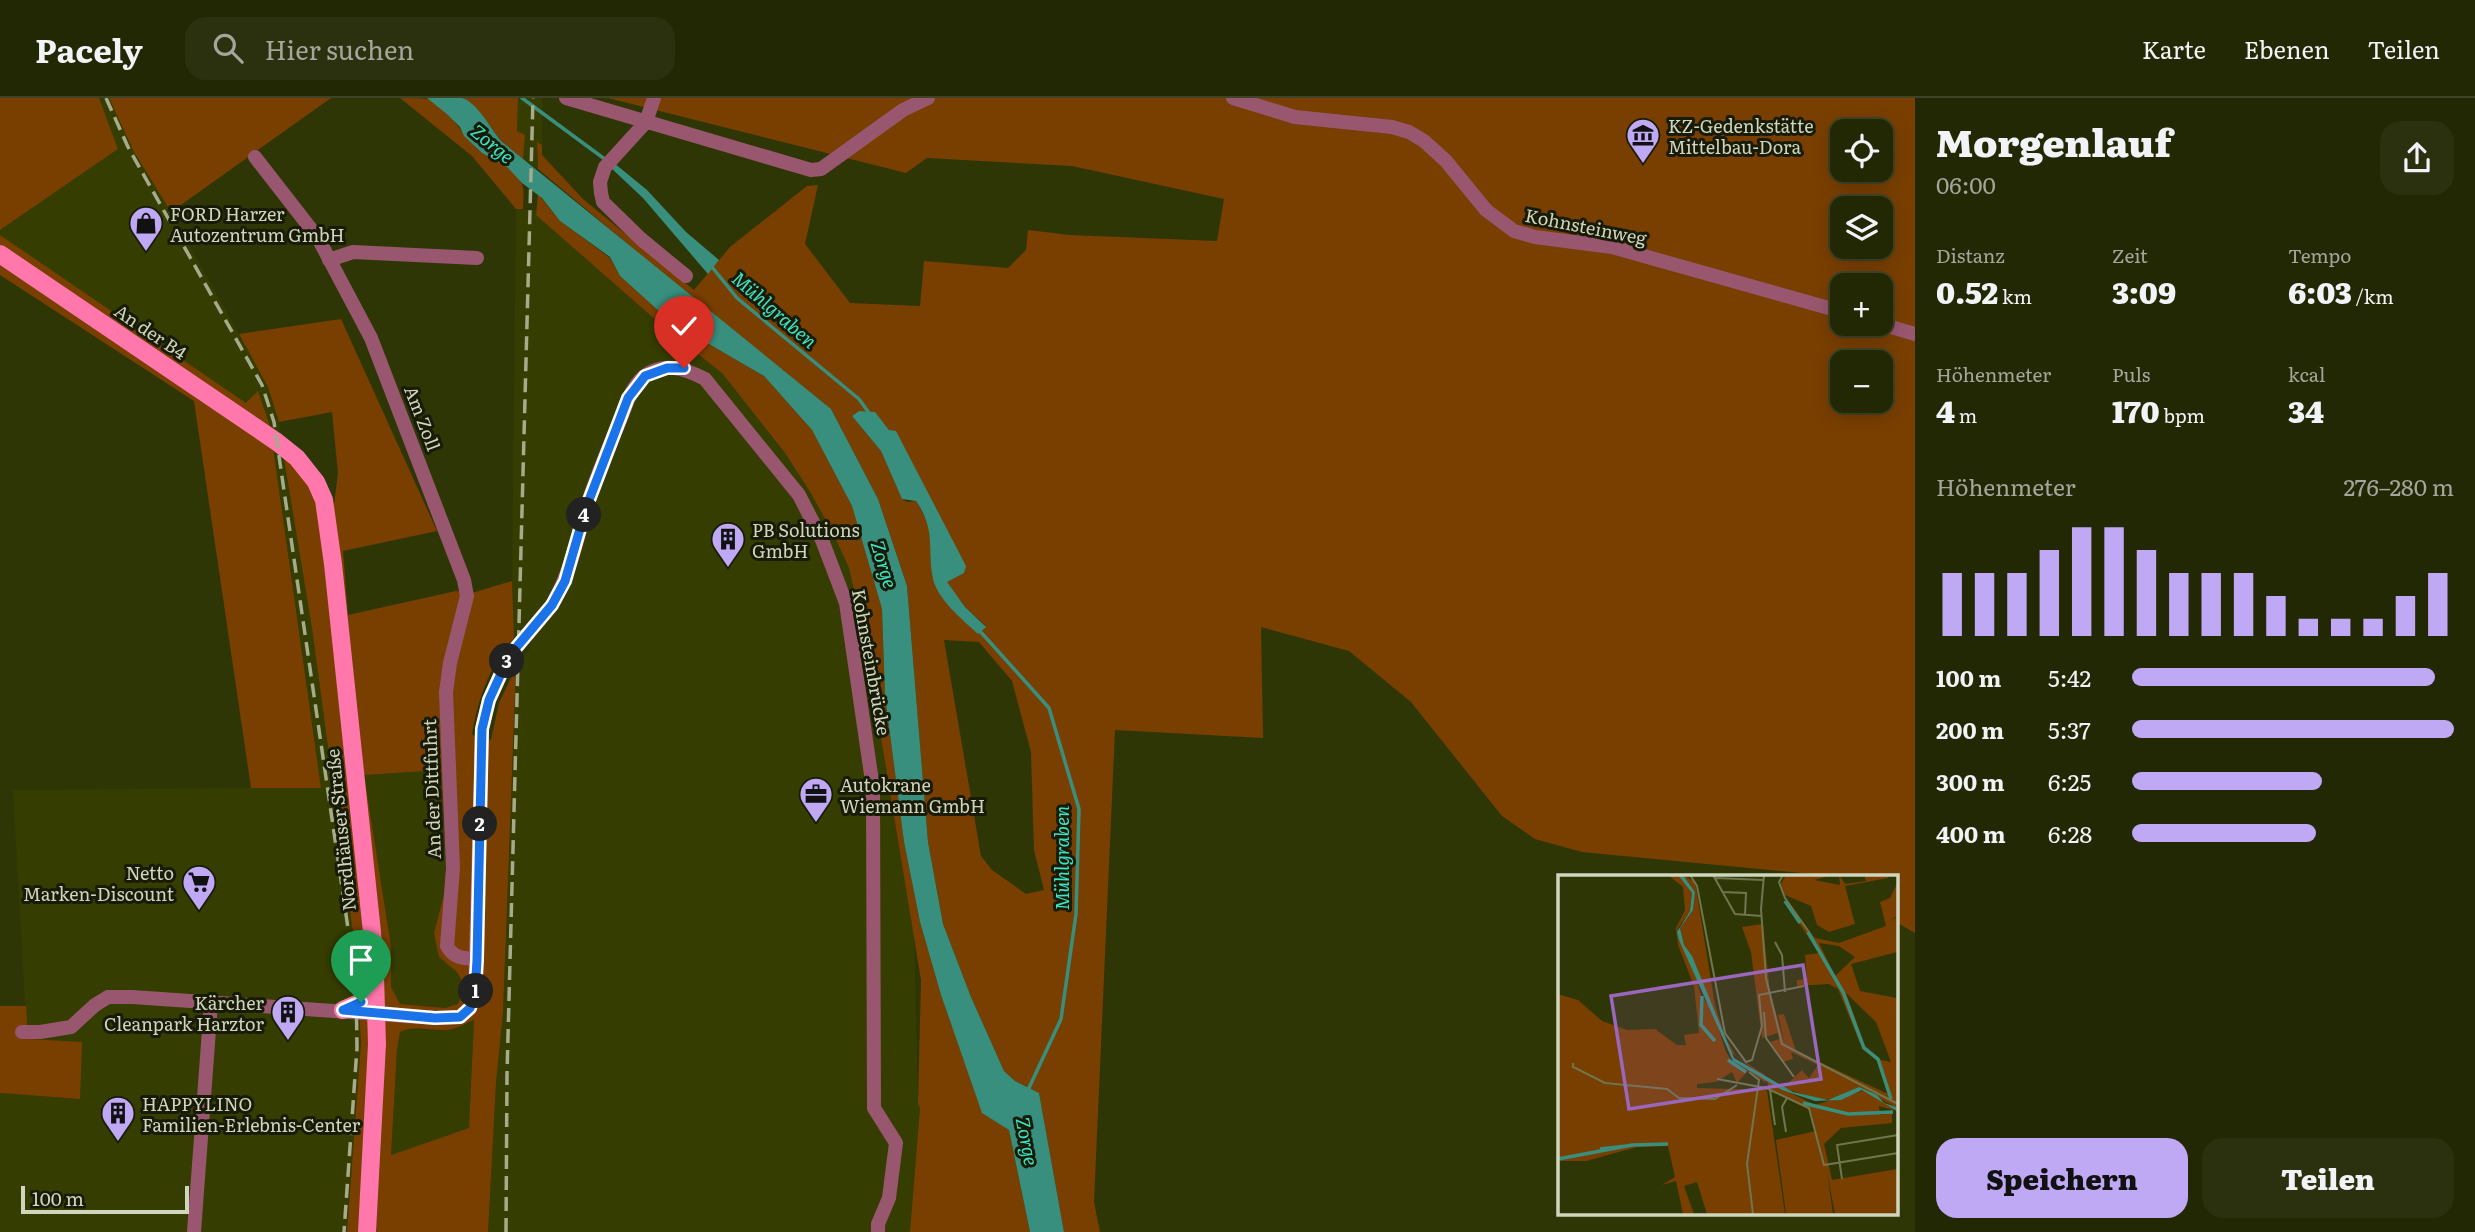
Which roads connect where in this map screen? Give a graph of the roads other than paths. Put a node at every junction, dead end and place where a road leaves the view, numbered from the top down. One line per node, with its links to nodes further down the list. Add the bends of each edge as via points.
1 (566, 98): 5 (street)
2 (654, 98): 6 (street)
3 (928, 98): 6 (street, via 903,110 821,169 811,170)
4 (1233, 98): 13 (street, Kohnsteinweg, via 1295,117 1409,132 1446,161 1486,210 1514,231 1612,247)
5 (621, 115): 6 (street); 7 (street)
6 (646, 122): 7 (street)
7 (627, 143): 12 (street, via 609,162 600,181 603,202)
8 (255, 157): 11 (street, Am Zoll)
9 (0, 254): 16 (main road, An der B4)
10 (477, 258): 11 (street, via 353,252)
11 (330, 260): 17 (street, Am Zoll, via 371,338)
12 (686, 276)
13 (1830, 308)
14 (1893, 328): 15 (street)
15 (1915, 334)
16 (277, 443): 19 (main road, Nordhäuser Straße, via 307,468 324,500)
17 (467, 596): 18 (street, An der Dittfuhrt, via 446,692 453,868 447,946 458,958)
18 (477, 960): 22 (street, Kohnsteinbrücke, via 475,993 470,1008 460,1017); 26 (street, Kohnsteinbrücke, bridge, via 481,741 497,680 509,656 552,605 565,581 598,475 635,386 655,371 684,368 705,379 799,495 846,603 873,788 874,1108 896,1143 889,1198)
19 (375, 976): 21 (main road, via 361,1002); 22 (main road, Nordhäuser Straße)
20 (211, 1003): 21 (street); 23 (street, via 108,997 71,1027); 24 (street)
21 (343, 1010): 22 (street)
22 (377, 1013): 25 (main road, Nordhäuser Straße)
23 (22, 1032)
24 (194, 1232)
25 (367, 1232)
26 (878, 1232)

